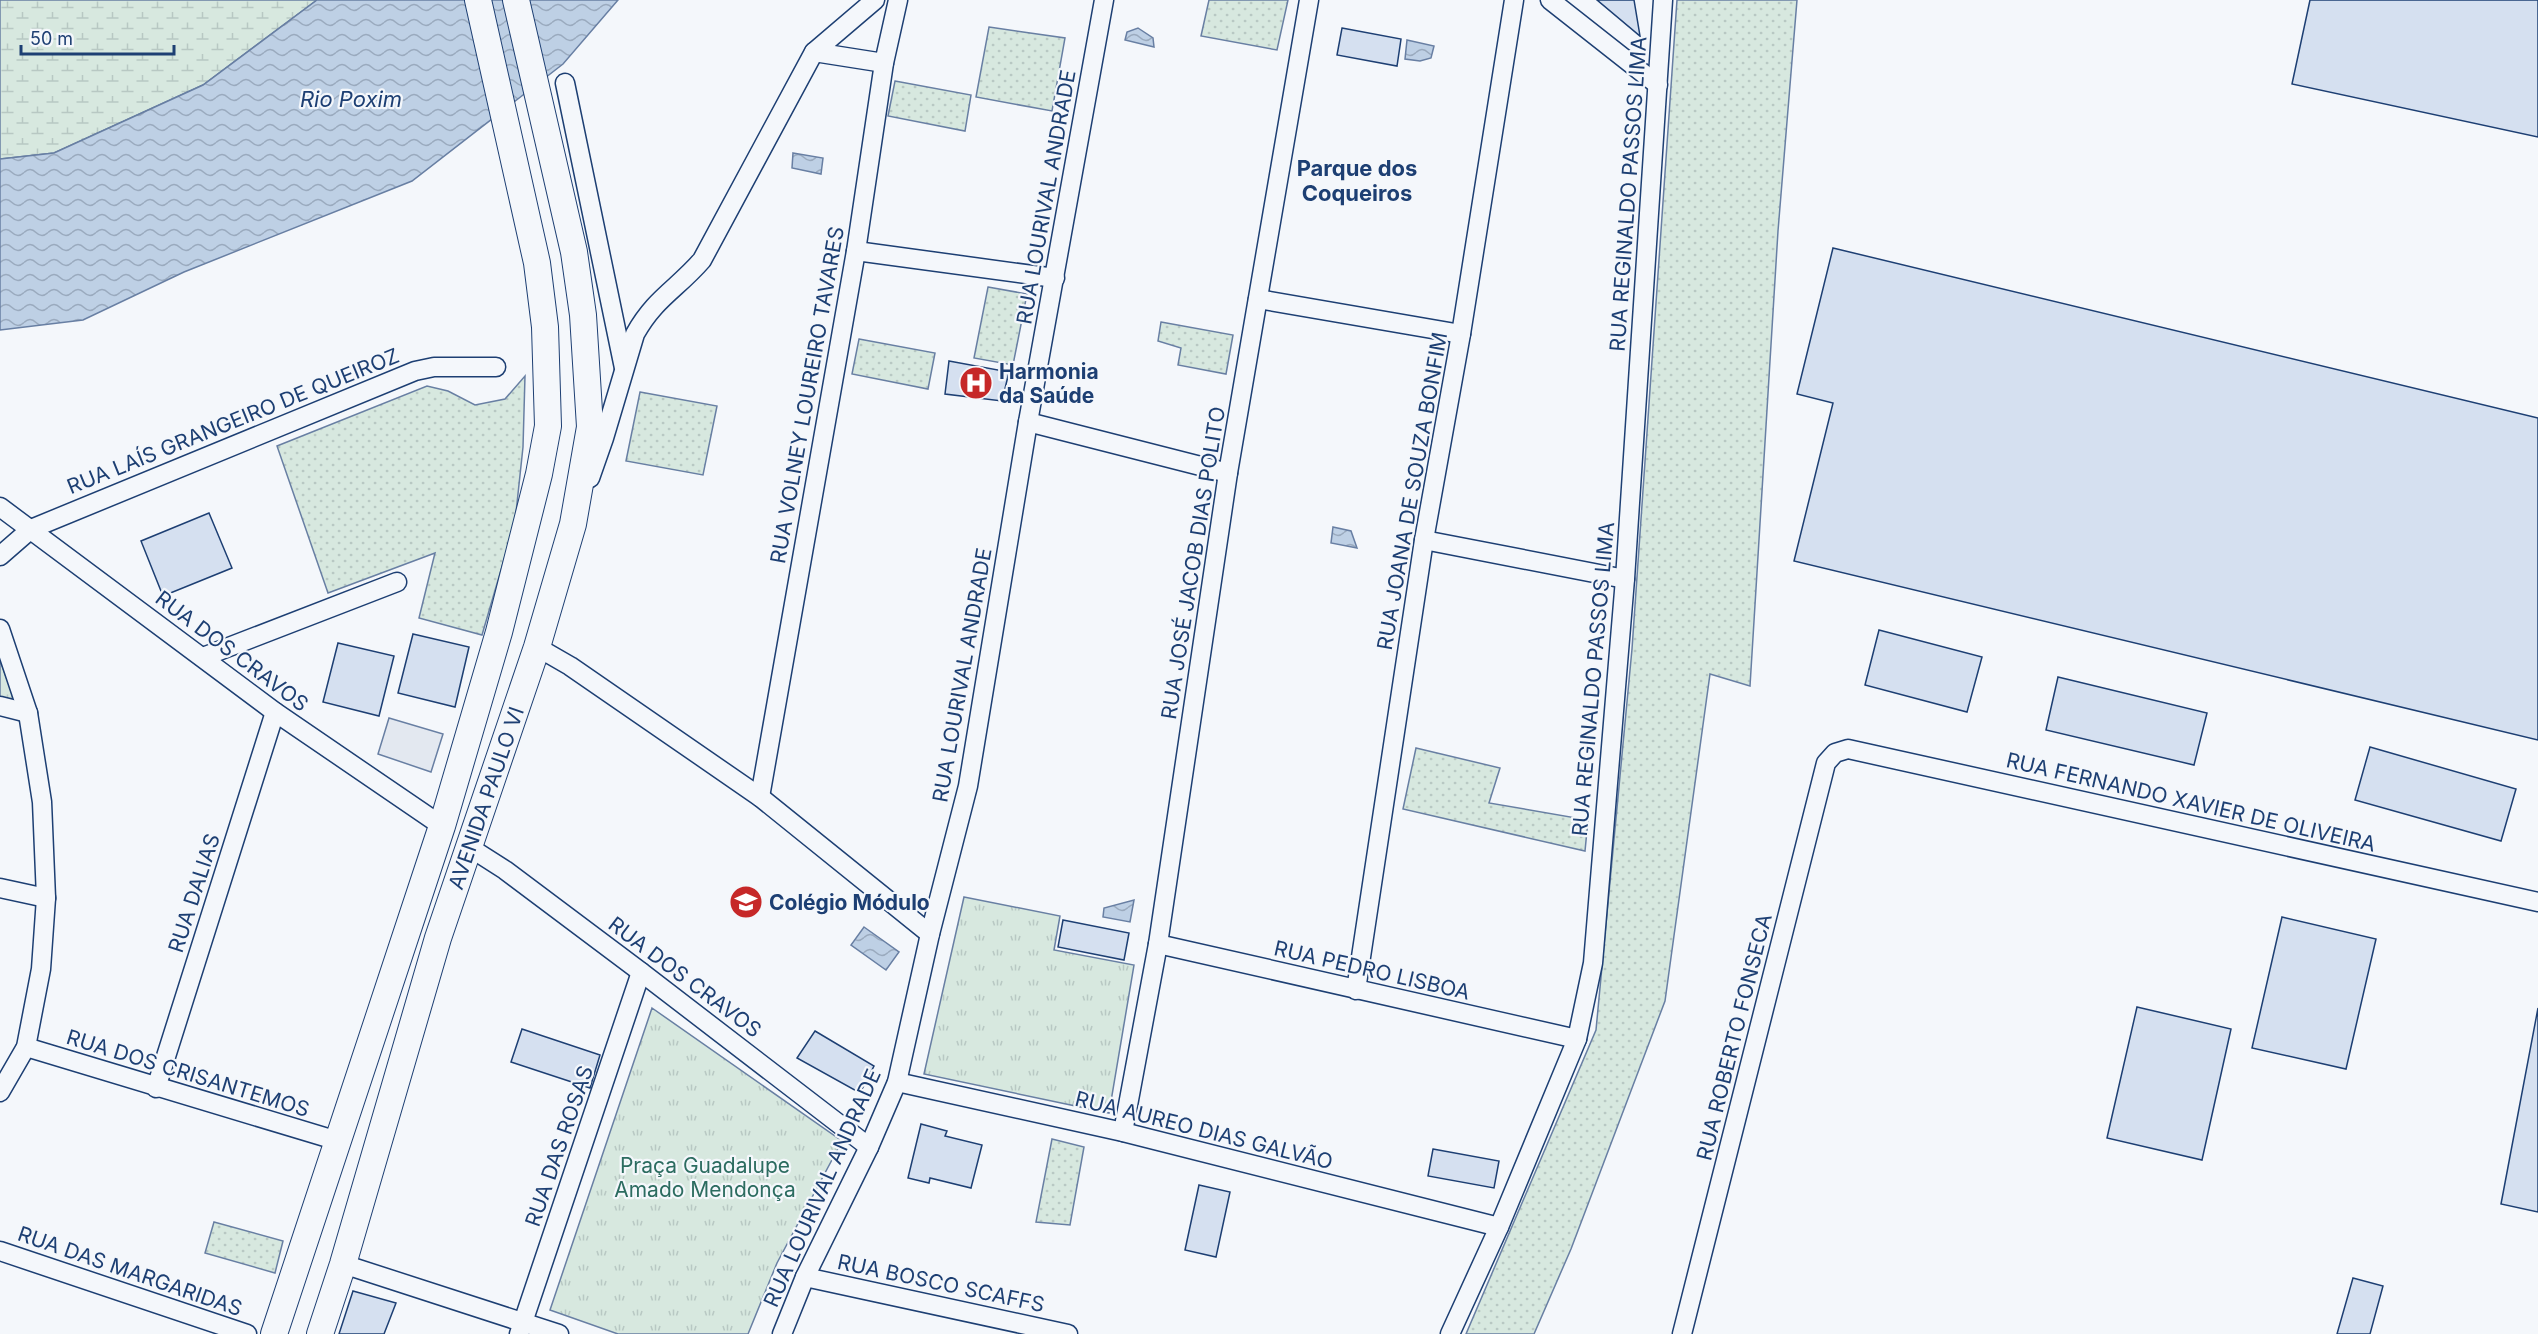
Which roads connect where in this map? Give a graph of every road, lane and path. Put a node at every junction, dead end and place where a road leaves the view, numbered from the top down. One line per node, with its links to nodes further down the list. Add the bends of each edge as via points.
1 (478, 0): 37 (main road, AVENIDA PAULO VI, via 537,263 545,327 548,426 499,632)
2 (516, 0): 23 (main road, AVENIDA PAULO VI, via 574,252 583,315 590,427)
3 (875, 0): 10 (street)
4 (897, 0): 11 (street, RUA VOLNEY LOUREIRO TAVARES)
5 (1104, 0): 15 (street, RUA LOURIVAL ANDRADE)
6 (1309, 0): 16 (street, RUA JOSÉ JACOB DIAS POLITO)
7 (1514, 0): 17 (street, RUA JOANA DE SOUZA BONFIM)
8 (1550, 0): 13 (street)
9 (1663, 0): 13 (street, RUA REGINALDO PASSOS LIMA)
10 (814, 52): 11 (street); 19 (street, via 702,260 642,320)
11 (884, 63): 14 (street, RUA VOLNEY LOUREIRO TAVARES)
12 (565, 83): 19 (street)
13 (1658, 85): 27 (street, RUA REGINALDO PASSOS LIMA)
14 (856, 251): 15 (street); 36 (street, RUA VOLNEY LOUREIRO TAVARES)
15 (1055, 278): 20 (street, RUA LOURIVAL ANDRADE)
16 (1258, 299): 17 (street); 21 (street, RUA JOSÉ JACOB DIAS POLITO)
17 (1461, 334): 25 (street, RUA JOANA DE SOUZA BONFIM)
18 (496, 367): 24 (street, RUA LAÍS GRANGEIRO DE QUEIROZ, via 434,367 415,371)
19 (624, 370): 23 (street)
20 (1028, 422): 21 (street); 42 (street, RUA LOURIVAL ANDRADE, via 968,786)
21 (1228, 473): 43 (street, RUA JOSÉ JACOB DIAS POLITO)
22 (0, 507): 24 (street, RUA DOS CRAVOS)
23 (573, 524): 30 (main road, AVENIDA PAULO VI)
24 (31, 529): 26 (street, RUA LAÍS GRANGEIRO DE QUEIROZ); 31 (street, RUA DOS CRAVOS)
25 (1424, 540): 27 (street); 45 (street, RUA JOANA DE SOUZA BONFIM)
26 (0, 556)
27 (1624, 579): 46 (street, RUA REGINALDO PASSOS LIMA, via 1593,963)
28 (397, 582): 31 (street)
29 (0, 629): 33 (street)
30 (537, 647): 36 (street); 38 (main road, AVENIDA PAULO VI)
31 (203, 657): 34 (street, RUA DOS CRAVOS)
32 (0, 706): 33 (street)
33 (28, 712): 40 (street, via 42,802)
34 (275, 712): 37 (street, RUA DOS CRAVOS); 50 (street, RUA DALIAS)
35 (1835, 753): 41 (street, RUA FERNANDO XAVIER DE OLIVEIRA, via 1848,749); 67 (street, RUA ROBERTO FONSECA, via 1827,763)
36 (760, 798): 42 (street)
37 (442, 826): 52 (main road, AVENIDA PAULO VI)
38 (469, 847): 44 (street, RUA DOS CRAVOS); 56 (main road, AVENIDA PAULO VI, via 438,938)
39 (0, 888): 40 (street)
40 (46, 898): 47 (street, via 41,969)
41 (2538, 902)
42 (930, 934): 48 (street, RUA LOURIVAL ANDRADE)
43 (1158, 944): 45 (street, RUA PEDRO LISBOA); 51 (street, RUA JOSÉ JACOB DIAS POLITO)
44 (641, 972): 53 (street, RUA DOS CRAVOS); 58 (street, RUA DAS ROSAS)
45 (1356, 990): 46 (street, RUA PEDRO LISBOA)
46 (1577, 1039): 54 (street, RUA REGINALDO PASSOS LIMA)
47 (26, 1047): 49 (street); 50 (street, RUA DOS CRISANTEMOS)
48 (897, 1082): 51 (street, RUA AUREO DIAS GALVÃO); 53 (street, RUA LOURIVAL ANDRADE)
49 (2, 1084)
50 (156, 1088): 52 (street, RUA DOS CRISANTEMOS)
51 (1123, 1132): 54 (street, RUA AUREO DIAS GALVÃO)
52 (338, 1141): 61 (main road, AVENIDA PAULO VI)
53 (870, 1147): 57 (street, RUA LOURIVAL ANDRADE)
54 (1499, 1227): 66 (street, RUA REGINALDO PASSOS LIMA)
55 (0, 1251): 60 (street, RUA DAS MARGARIDAS)
56 (343, 1264): 58 (street); 62 (main road, AVENIDA PAULO VI)
57 (805, 1277): 59 (street, RUA BOSCO SCAFFS); 64 (street, RUA LOURIVAL ANDRADE)
58 (521, 1328): 63 (street)
59 (1014, 1328): 65 (street, RUA BOSCO SCAFFS)
60 (246, 1334)
61 (274, 1334)
62 (320, 1334)
63 (559, 1334)
64 (782, 1334)
65 (1068, 1334)
66 (1450, 1334)
67 (1682, 1334)

